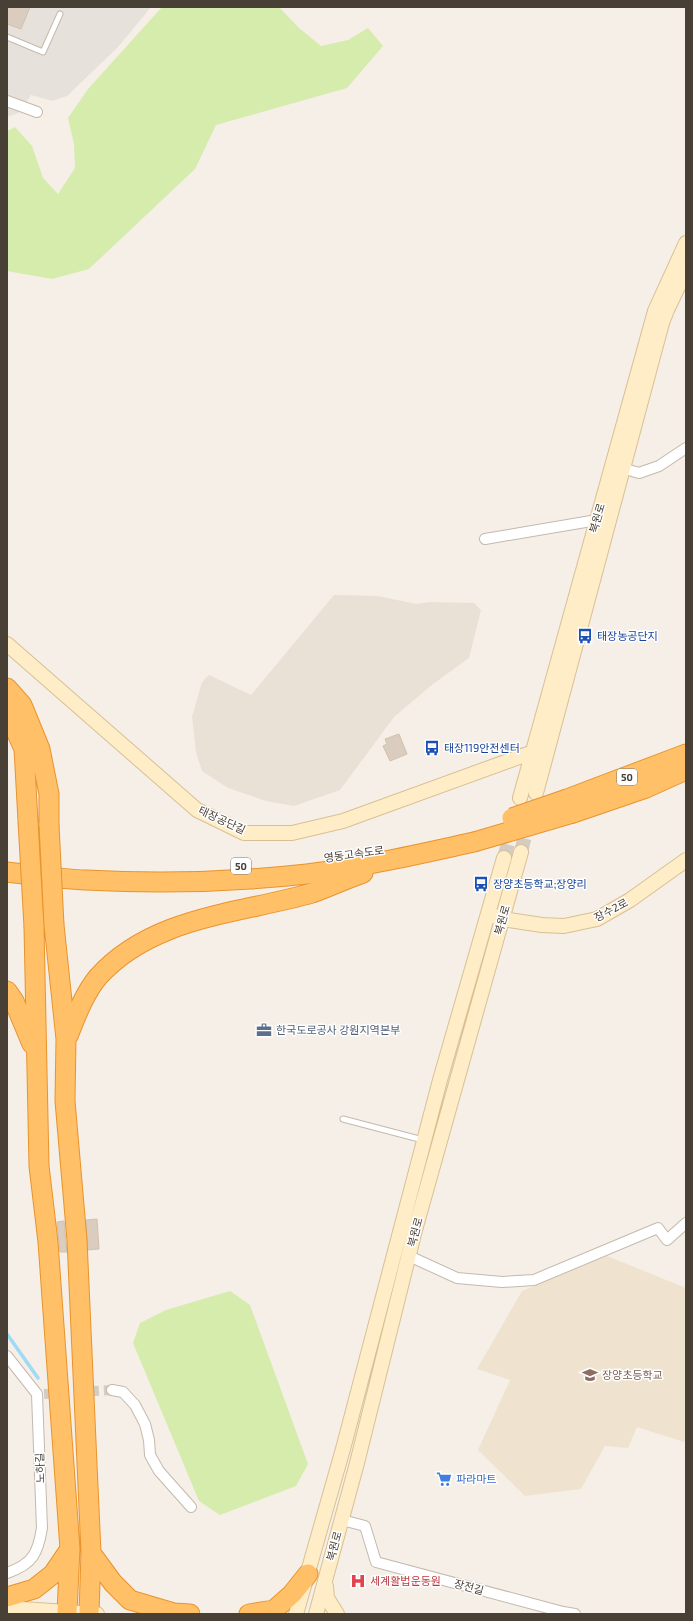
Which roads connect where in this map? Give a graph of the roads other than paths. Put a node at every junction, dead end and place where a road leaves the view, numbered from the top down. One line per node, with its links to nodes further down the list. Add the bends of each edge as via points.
1 (60, 14): 2 (lane, via 43,52)
2 (7, 37)
3 (7, 101): 4 (street)
4 (37, 112)
5 (686, 242): 9 (street, 북원로, via 657,304)
6 (686, 270): 8 (street, 북원로, via 662,322)
7 (686, 448): 8 (street, via 658,466 639,473)
8 (622, 468): 9 (street, 북원로)
9 (603, 521): 10 (street); 14 (street, 북원로); 16 (street, 북원로)
10 (485, 539)
11 (7, 644): 14 (street, 태장공단길, via 197,810 244,833 292,833 343,821)
12 (7, 688): 31 (highway, bridge, via 22,705 40,749 49,794 54,925)
13 (7, 711): 32 (highway, bridge, via 24,749 34,927)
14 (532, 752): 16 (street); 19 (street, 북원로)
15 (686, 754): 20 (highway, 영동고속도로 / 50)
16 (546, 756): 18 (street, 북원로)
17 (686, 770): 20 (highway, 영동고속도로 / 50, via 646,788)
18 (536, 793)
19 (520, 798)
20 (570, 806): 21 (highway, 영동고속도로 / 50, bridge)
21 (474, 836): 24 (highway, 영동고속도로 / 50, via 294,863 221,868 149,870 78,867); 25 (highway, 영동고속도로 / 50)
22 (521, 852): 29 (street, 북원로)
23 (504, 858): 28 (street, 북원로)
24 (7, 859)
25 (398, 859): 27 (highway, 영동고속도로 / 50, via 308,874 164,882 85,880); 31 (highway, via 312,892 182,924 148,938 122,956 98,978 80,1005)
26 (686, 860): 29 (street, 장수2로, via 597,920 564,926)
27 (7, 872)
28 (488, 914): 29 (street, 장수2로); 34 (street, 북원로)
29 (502, 920): 35 (street, 북원로)
30 (7, 991): 32 (highway, via 14,1001)
31 (66, 1040): 43 (highway, via 65,1101 77,1240)
32 (36, 1053): 42 (highway, via 39,1166 48,1242)
33 (342, 1119): 34 (lane)
34 (424, 1140): 35 (street); 45 (street, 북원로, via 344,1448)
35 (440, 1144): 37 (street, 북원로)
36 (686, 1223): 37 (street, via 667,1240 658,1228 534,1280 502,1282 457,1278)
37 (409, 1256): 41 (street, 북원로)
38 (7, 1356): 44 (street, 노하길, via 41,1394 42,1528 39,1547 31,1560)
39 (112, 1390): 40 (street, via 123,1392 135,1405 149,1440 150,1455 159,1471)
40 (191, 1507)
41 (342, 1520): 45 (street, 북원로); 56 (street, 장전길, via 364,1526 376,1562)
42 (70, 1549): 46 (highway, via 53,1574 34,1589); 48 (highway)
43 (91, 1553): 49 (highway); 51 (highway, via 113,1583 130,1600)
44 (7, 1573)
45 (317, 1575): 52 (highway, via 274,1610); 53 (street, 북원로); 54 (street, 북원로); 55 (street)
46 (7, 1596)
47 (7, 1608): 48 (street)
48 (67, 1613): 49 (street)
49 (89, 1614): 50 (street)
50 (98, 1614)
51 (179, 1614)
52 (249, 1614)
53 (296, 1614)
54 (316, 1614)
55 (337, 1614)
56 (575, 1614)

